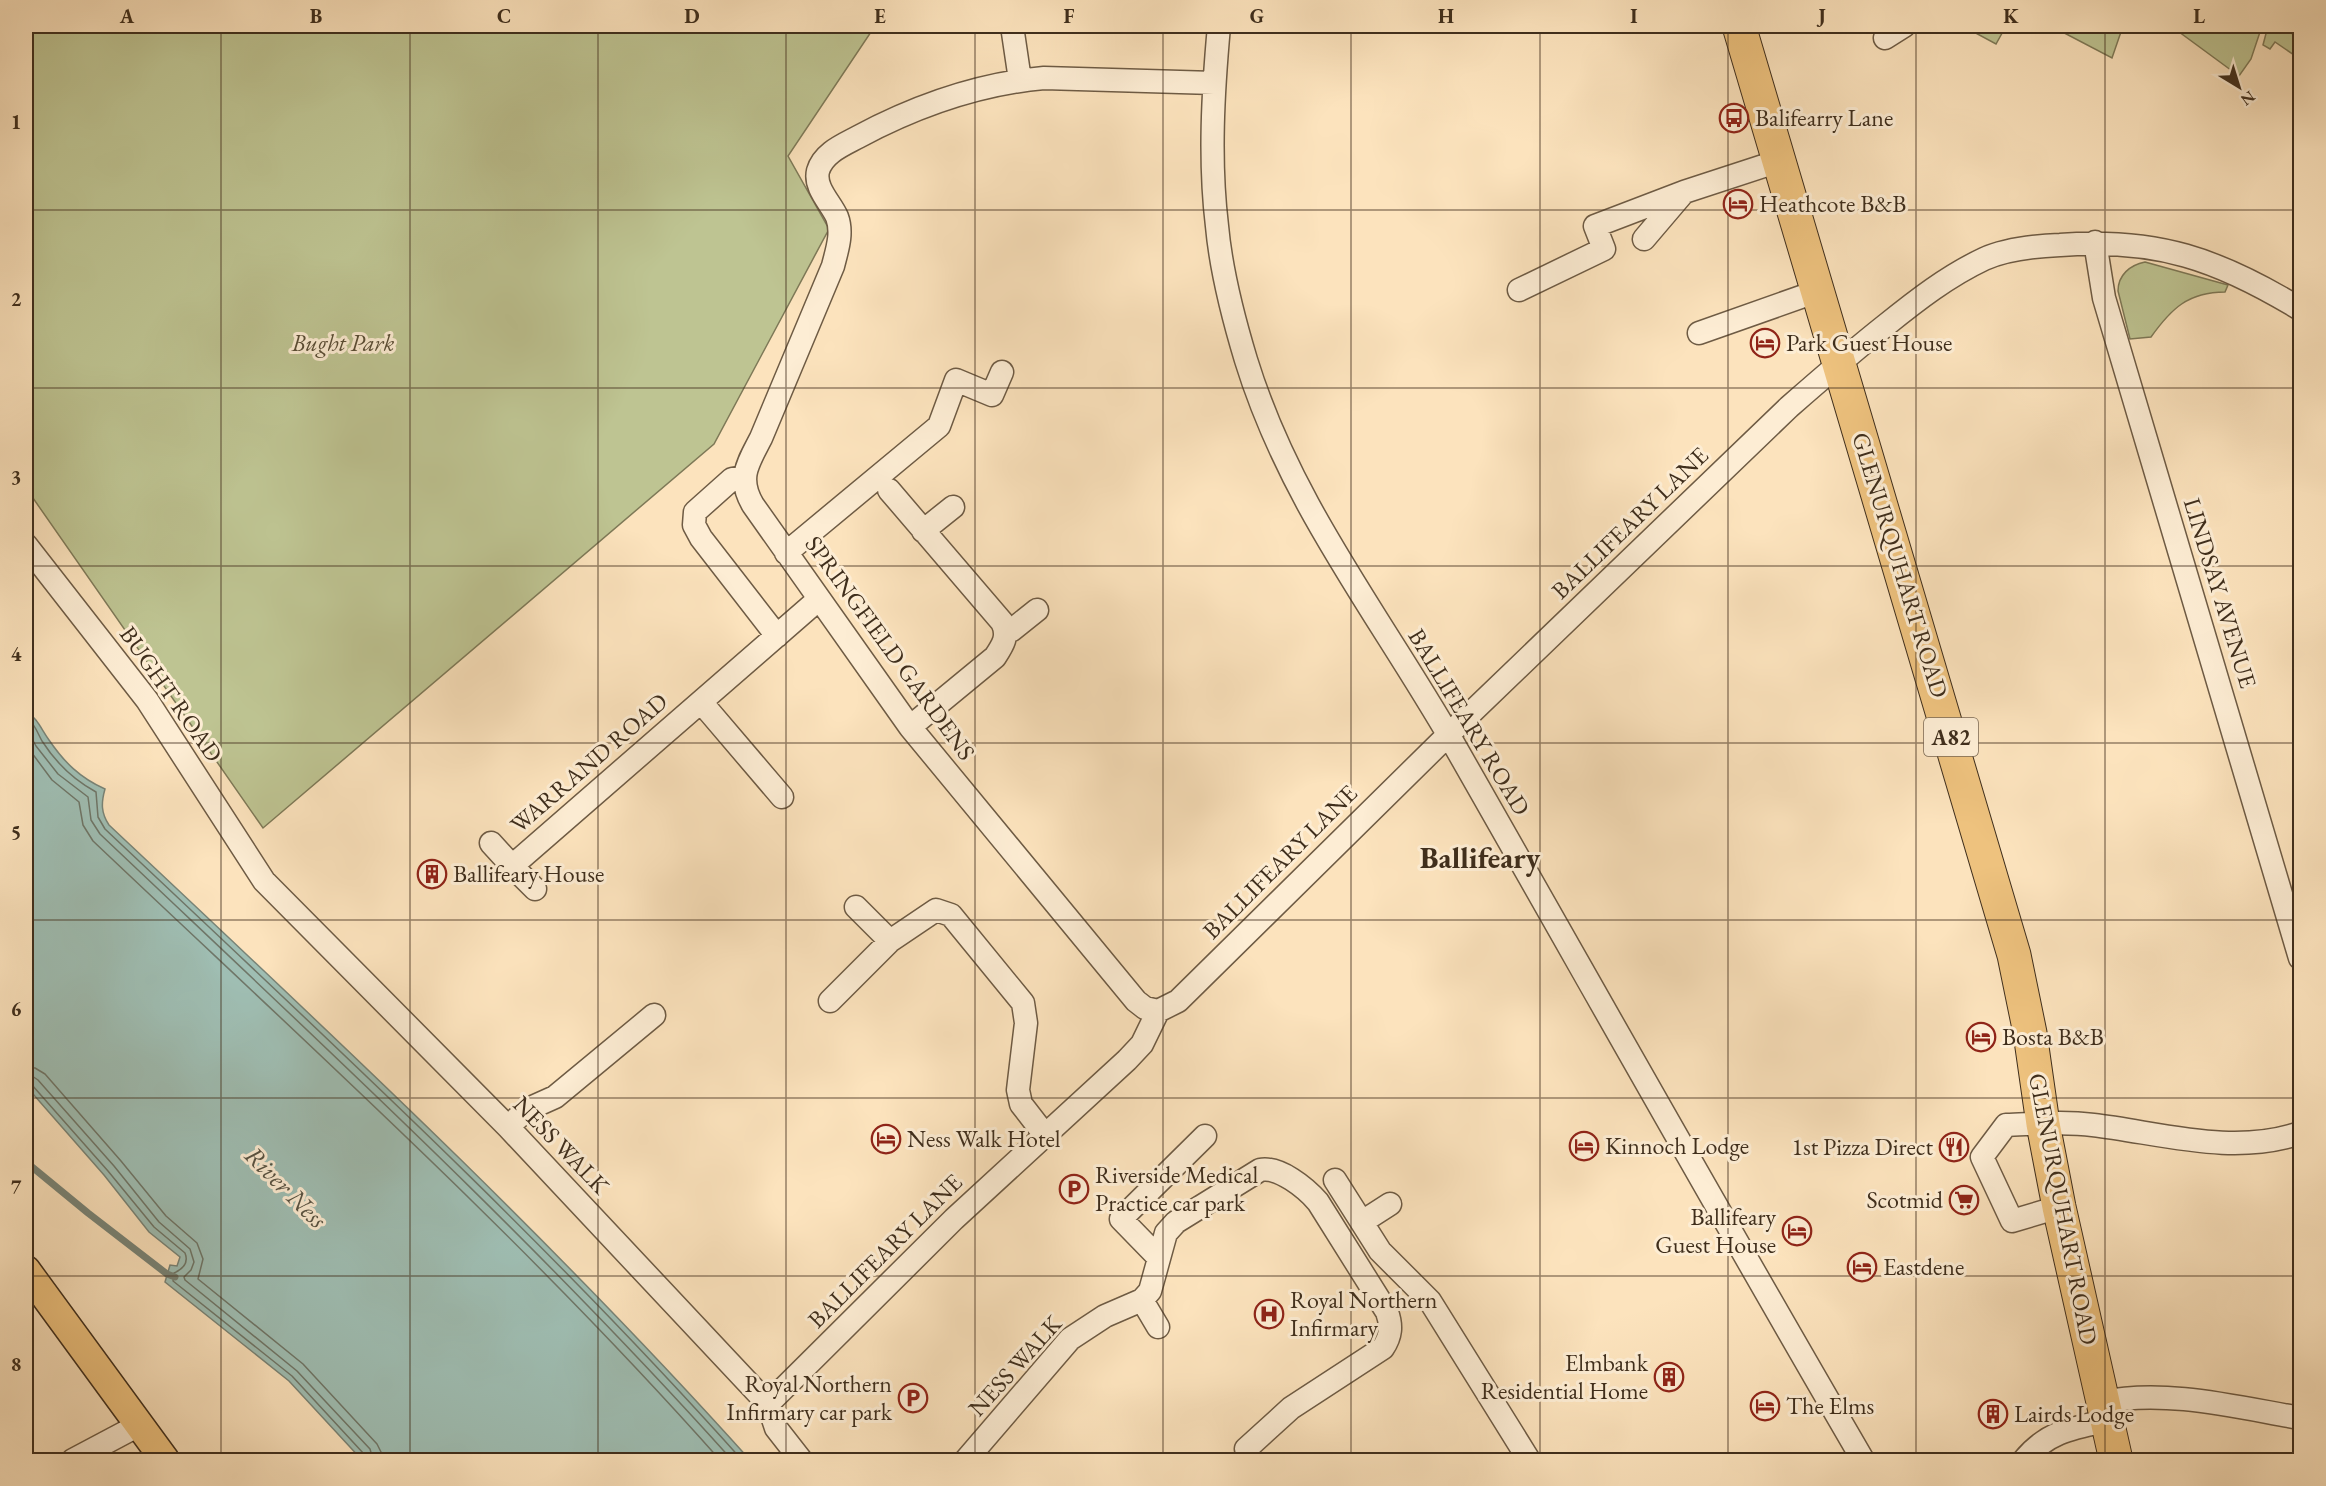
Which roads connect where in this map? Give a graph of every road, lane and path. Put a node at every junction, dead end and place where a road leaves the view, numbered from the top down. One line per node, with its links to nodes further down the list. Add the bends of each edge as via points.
1 (1012, 26): 6 (street)
2 (1219, 26): 7 (street, BALLIFEARY ROAD)
3 (1739, 26): 8 (highway, GLENURQUHART ROAD / A82)
4 (1904, 26): 5 (street)
5 (1885, 38)
6 (1020, 80): 7 (street); 18 (street, via 932,102 831,152 821,163 817,175 839,229 833,266)
7 (1214, 83): 30 (street, BALLIFEARY ROAD, via 1216,226 1227,287 1261,406 1317,524)
8 (1779, 161): 9 (street); 13 (highway, GLENURQUHART ROAD / A82)
9 (1684, 192): 10 (street); 12 (street, via 1595,226 1605,249)
10 (1644, 239)
11 (2094, 242): 14 (street, BALLIFEARY LANE, via 2133,244 2203,260); 16 (street, BALLIFEARY LANE, via 2045,245 1987,258 1940,282); 38 (street, LINDSAY AVENUE, via 2104,298)
12 (1519, 290)
13 (1818, 291): 15 (street); 16 (highway, GLENURQUHART ROAD / A82)
14 (2301, 309)
15 (1699, 333)
16 (1840, 362): 30 (street, BALLIFEARY LANE); 42 (highway, GLENURQUHART ROAD / A82, via 2014,956)
17 (1002, 372): 23 (street, via 992,395 956,380 939,426)
18 (744, 477): 23 (street, SPRINGFIELD GARDENS, via 745,492); 27 (street, via 732,479 695,512 694,525)
19 (889, 490): 21 (street)
20 (953, 507): 21 (street)
21 (923, 531): 26 (street, via 1002,622)
22 (26, 544): 34 (street, BUGHT ROAD, via 147,700)
23 (786, 553): 24 (street, SPRINGFIELD GARDENS)
24 (819, 599): 27 (street, WARRAND ROAD); 29 (street, SPRINGFIELD GARDENS)
25 (1037, 610): 26 (street)
26 (1006, 632): 29 (street, via 995,657)
27 (777, 636): 28 (street, WARRAND ROAD)
28 (701, 702): 31 (street, WARRAND ROAD); 33 (street, WARRAND ROAD)
29 (910, 727): 40 (street, SPRINGFIELD GARDENS, via 1136,1001)
30 (1448, 735): 40 (street, BALLIFEARY LANE, via 1178,1001); 65 (street, BALLIFEARY ROAD)
31 (782, 797)
32 (491, 843): 33 (street, WARRAND ROAD)
33 (512, 866): 35 (street, WARRAND ROAD)
34 (264, 881): 43 (street, NESS WALK)
35 (535, 889)
36 (856, 907): 37 (street)
37 (890, 941): 39 (street); 45 (street, via 936,910 951,915 1023,1003 1026,1023 1018,1090 1021,1104)
38 (2301, 958)
39 (830, 1001)
40 (1158, 1011): 45 (street, BALLIFEARY LANE, via 1142,1044)
41 (654, 1015): 43 (street, via 555,1097 526,1110)
42 (2043, 1124): 44 (street, via 2092,1125 2233,1144 2262,1143); 49 (highway, GLENURQUHART ROAD / A82); 49 (street, via 2006,1125 1982,1157 2012,1221)
43 (508, 1127): 55 (street, NESS WALK)
44 (2301, 1133)
45 (1045, 1135): 55 (street, BALLIFEARY LANE, via 954,1219)
46 (1205, 1136): 51 (street, via 1121,1219)
47 (1335, 1180): 50 (street)
48 (1390, 1204): 50 (street)
49 (2059, 1207): 56 (highway, GLENURQUHART ROAD / A82)
50 (1362, 1222): 60 (street, via 1380,1251 1430,1301)
51 (1158, 1257): 53 (street, via 1150,1291); 59 (street, via 1166,1233 1176,1222 1268,1168 1318,1202 1387,1312 1390,1332 1383,1348 1291,1408)
52 (26, 1269): 58 (main road)
53 (1142, 1300): 54 (street); 64 (street, NESS WALK, via 1105,1316 1070,1339)
54 (1158, 1327)
55 (768, 1404): 63 (street, NESS WALK, via 776,1428)
56 (2104, 1411): 57 (street, via 2128,1397 2160,1396); 66 (street, via 2048,1437); 67 (highway, GLENURQUHART ROAD / A82)
57 (2301, 1418)
58 (140, 1425): 61 (street); 62 (main road)
59 (1246, 1449)
60 (1527, 1460)
61 (73, 1461)
62 (165, 1461)
63 (801, 1461)
64 (966, 1461)
65 (1863, 1461)
66 (2024, 1461)
67 (2116, 1461)

